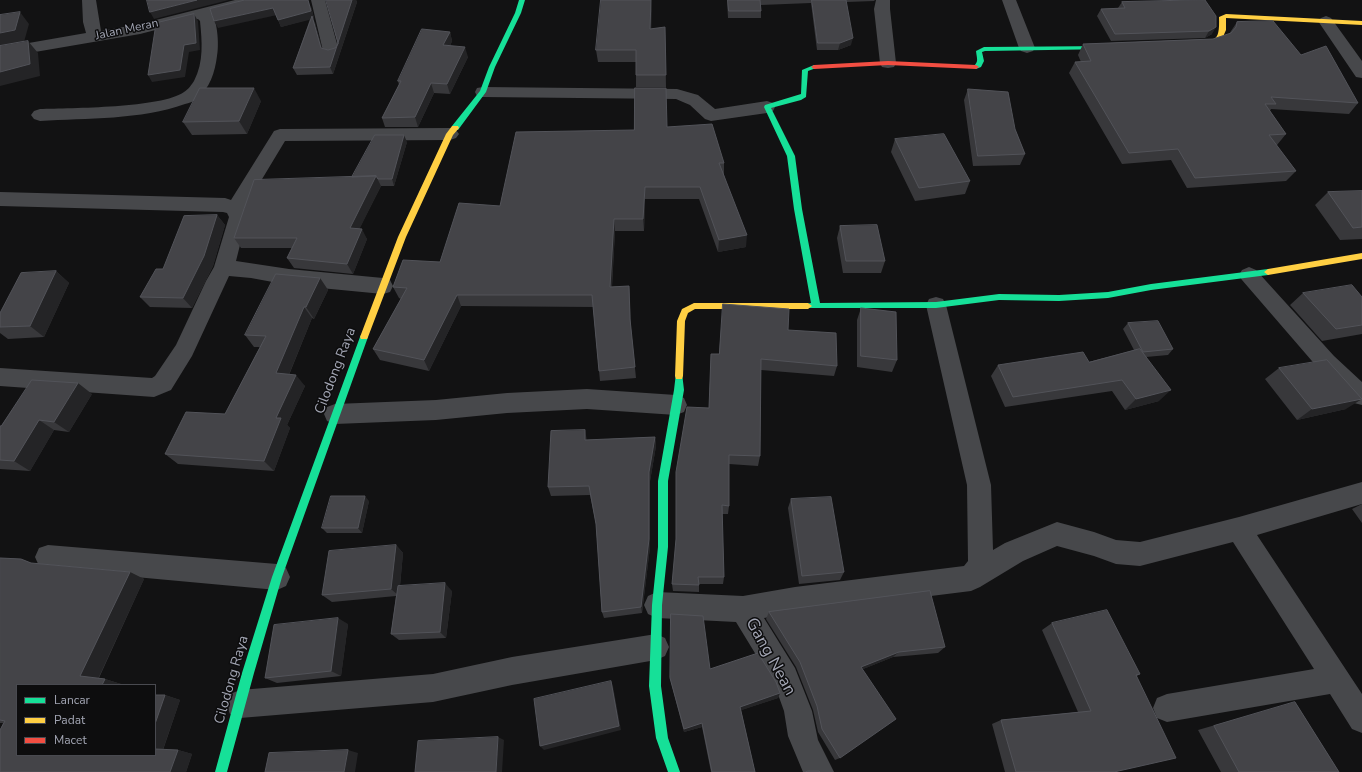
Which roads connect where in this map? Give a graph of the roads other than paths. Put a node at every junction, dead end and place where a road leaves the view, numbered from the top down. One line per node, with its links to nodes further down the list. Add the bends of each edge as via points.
1 (89, 0): 10 (street)
2 (253, 0): 7 (street, Jalan Meran)
3 (318, 0): 14 (street)
4 (522, 0): 18 (street, Cilodong Raya)
5 (883, 0): 16 (street)
6 (1009, 0): 12 (street)
7 (201, 13): 10 (street, Jalan Meran); 20 (street, via 208,20 210,51 207,70 201,84 190,96 140,109)
8 (1326, 21): 9 (street); 11 (street, via 1226,16 1221,20 1222,35 1215,42); 17 (street)
9 (1362, 23)
10 (95, 38): 15 (street, Jalan Meran)
11 (1183, 45)
12 (1026, 48): 13 (street); 16 (street, via 984,49 979,51 981,61 975,68)
13 (1123, 48)
14 (331, 51)
15 (0, 53)
16 (888, 63): 19 (street, via 815,67 805,70 804,94 799,98)
17 (1362, 73)
18 (483, 92): 19 (street, via 677,94 701,104 710,115); 21 (street, Cilodong Raya)
19 (767, 107): 29 (street, via 791,156)
20 (40, 115)
21 (450, 134): 23 (street, via 280,135); 27 (street, Cilodong Raya, via 402,237)
22 (0, 199): 23 (street, via 225,205)
23 (235, 209): 25 (street, via 238,217)
24 (1362, 256): 26 (street)
25 (224, 268): 27 (street); 30 (street, via 184,350 163,383 154,388)
26 (1249, 275): 28 (street, via 1108,295 1059,298 1000,297); 31 (street, via 1326,362)
27 (383, 286): 33 (street, Cilodong Raya)
28 (936, 305): 29 (street); 38 (street, via 979,485 981,565)
29 (816, 306): 32 (street, via 694,306 685,312 681,321 679,390)
30 (0, 377)
31 (1362, 396)
32 (676, 405): 33 (street, via 587,399 436,410); 39 (street, via 663,481 663,547)
33 (335, 414): 37 (street, Cilodong Raya)
34 (1362, 494): 35 (street)
35 (1239, 529): 38 (street, via 1140,554 1116,552 1057,534 1014,552); 42 (street)
36 (48, 557): 37 (street)
37 (277, 577): 43 (street, Cilodong Raya)
38 (971, 578): 40 (street, via 795,600)
39 (657, 605): 40 (street); 41 (street)
40 (744, 609): 48 (street, Gang Nean, via 785,678 798,711 802,736)
41 (656, 647): 43 (street, via 512,671 434,688); 47 (street, via 655,686 662,738)
42 (1335, 679): 44 (street); 45 (street)
43 (240, 704): 46 (street, Cilodong Raya)
44 (1167, 708)
45 (1362, 719)
46 (221, 772)
47 (674, 772)
48 (819, 772)

